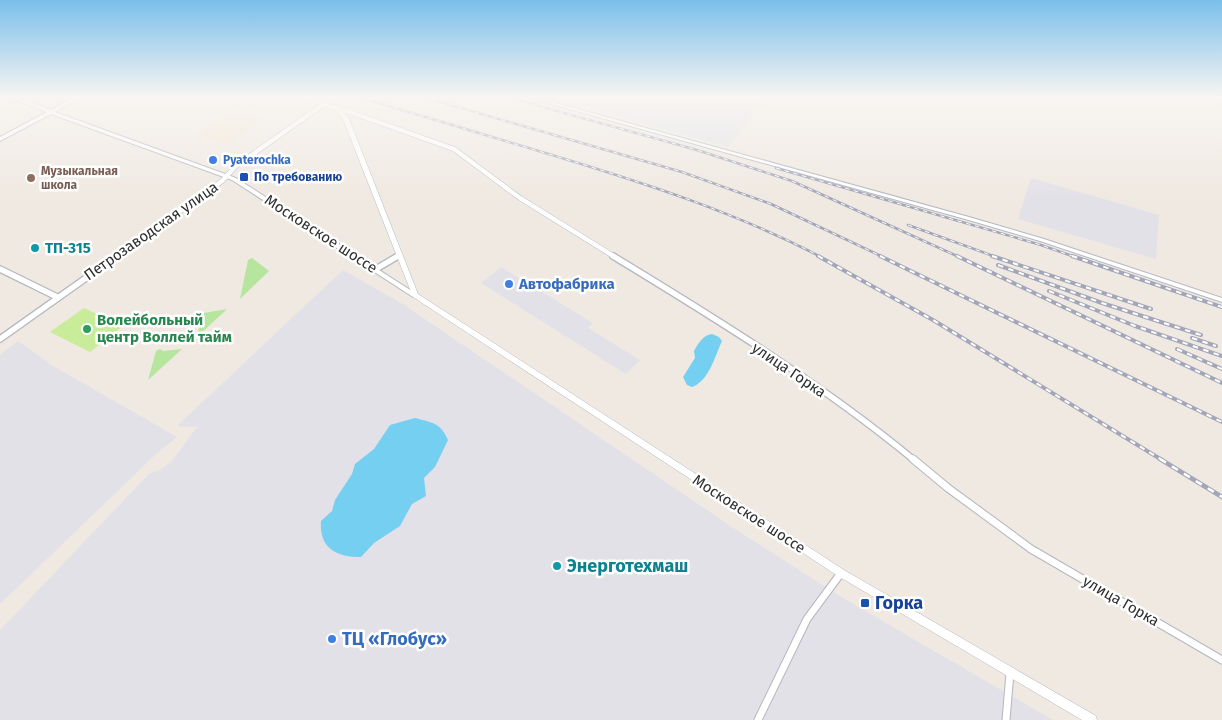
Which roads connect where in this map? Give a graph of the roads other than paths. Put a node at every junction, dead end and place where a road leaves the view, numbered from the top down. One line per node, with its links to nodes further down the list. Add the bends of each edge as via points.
1 (14, 131): 7 (street)
2 (102, 131): 8 (street, Московское шоссе)
3 (286, 131): 8 (street, Петрозаводская улица)
4 (351, 131): 9 (main road, Московское шоссе)
5 (404, 131): 17 (street, улица Горка, via 454,150 520,198 706,313 874,427 948,488 1031,549)
6 (650, 131): 14 (street, via 1042,240)
7 (0, 139)
8 (226, 176): 11 (street, Московское шоссе); 13 (street, Петрозаводская улица)
9 (399, 255): 11 (street); 12 (main road, Московское шоссе)
10 (0, 269): 13 (street)
11 (376, 269): 12 (street, Московское шоссе)
12 (415, 294): 16 (main road, Московское шоссе)
13 (57, 297): 15 (street, Петрозаводская улица)
14 (1222, 300)
15 (0, 339)
16 (841, 573): 18 (main road, Московское шоссе); 19 (street, via 807,619)
17 (1222, 660)
18 (1010, 674): 20 (street); 21 (main road, Московское шоссе)
19 (758, 720)
20 (1006, 720)
21 (1092, 720)

